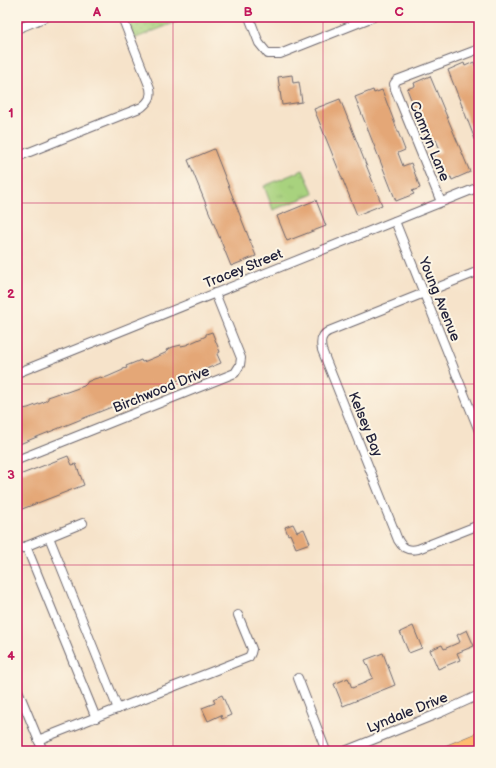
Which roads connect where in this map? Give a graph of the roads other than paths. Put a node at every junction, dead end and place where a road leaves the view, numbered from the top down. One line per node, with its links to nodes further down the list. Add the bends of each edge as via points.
1 (46, 17): 5 (street)
2 (122, 17): 7 (street, via 150,88 148,102 142,107)
3 (249, 17): 4 (street, via 259,43 268,54 280,54)
4 (373, 17)
5 (17, 29)
6 (479, 49): 9 (street, Camryn Lane, via 397,80 394,84)
7 (17, 157)
8 (479, 187): 9 (street, Tracey Street)
9 (441, 202): 10 (street, Tracey Street)
10 (395, 221): 12 (street, Young Avenue); 13 (street, Tracey Street)
11 (479, 271): 12 (street)
12 (423, 292): 15 (street, Young Avenue); 18 (street, Kelsey Bay, via 329,331 323,335 321,346 403,547 410,550 418,549)
13 (215, 294): 14 (street, Tracey Street); 16 (street, Birchwood Drive, via 240,358 240,366 235,373)
14 (17, 373)
15 (479, 432)
16 (17, 460)
17 (83, 523): 19 (street)
18 (479, 525)
19 (50, 537): 20 (street); 27 (street)
20 (26, 546): 21 (street); 28 (street)
21 (17, 550)
22 (238, 615): 27 (street, via 252,649 248,657)
23 (298, 678): 32 (street)
24 (17, 688): 26 (street)
25 (479, 695): 33 (street, Lyndale Drive)
26 (20, 705): 30 (street)
27 (118, 709): 28 (street)
28 (96, 718): 30 (street)
29 (479, 739): 34 (main road)
30 (38, 740): 31 (street)
31 (43, 751)
32 (326, 751)
33 (345, 751)
34 (450, 751)

